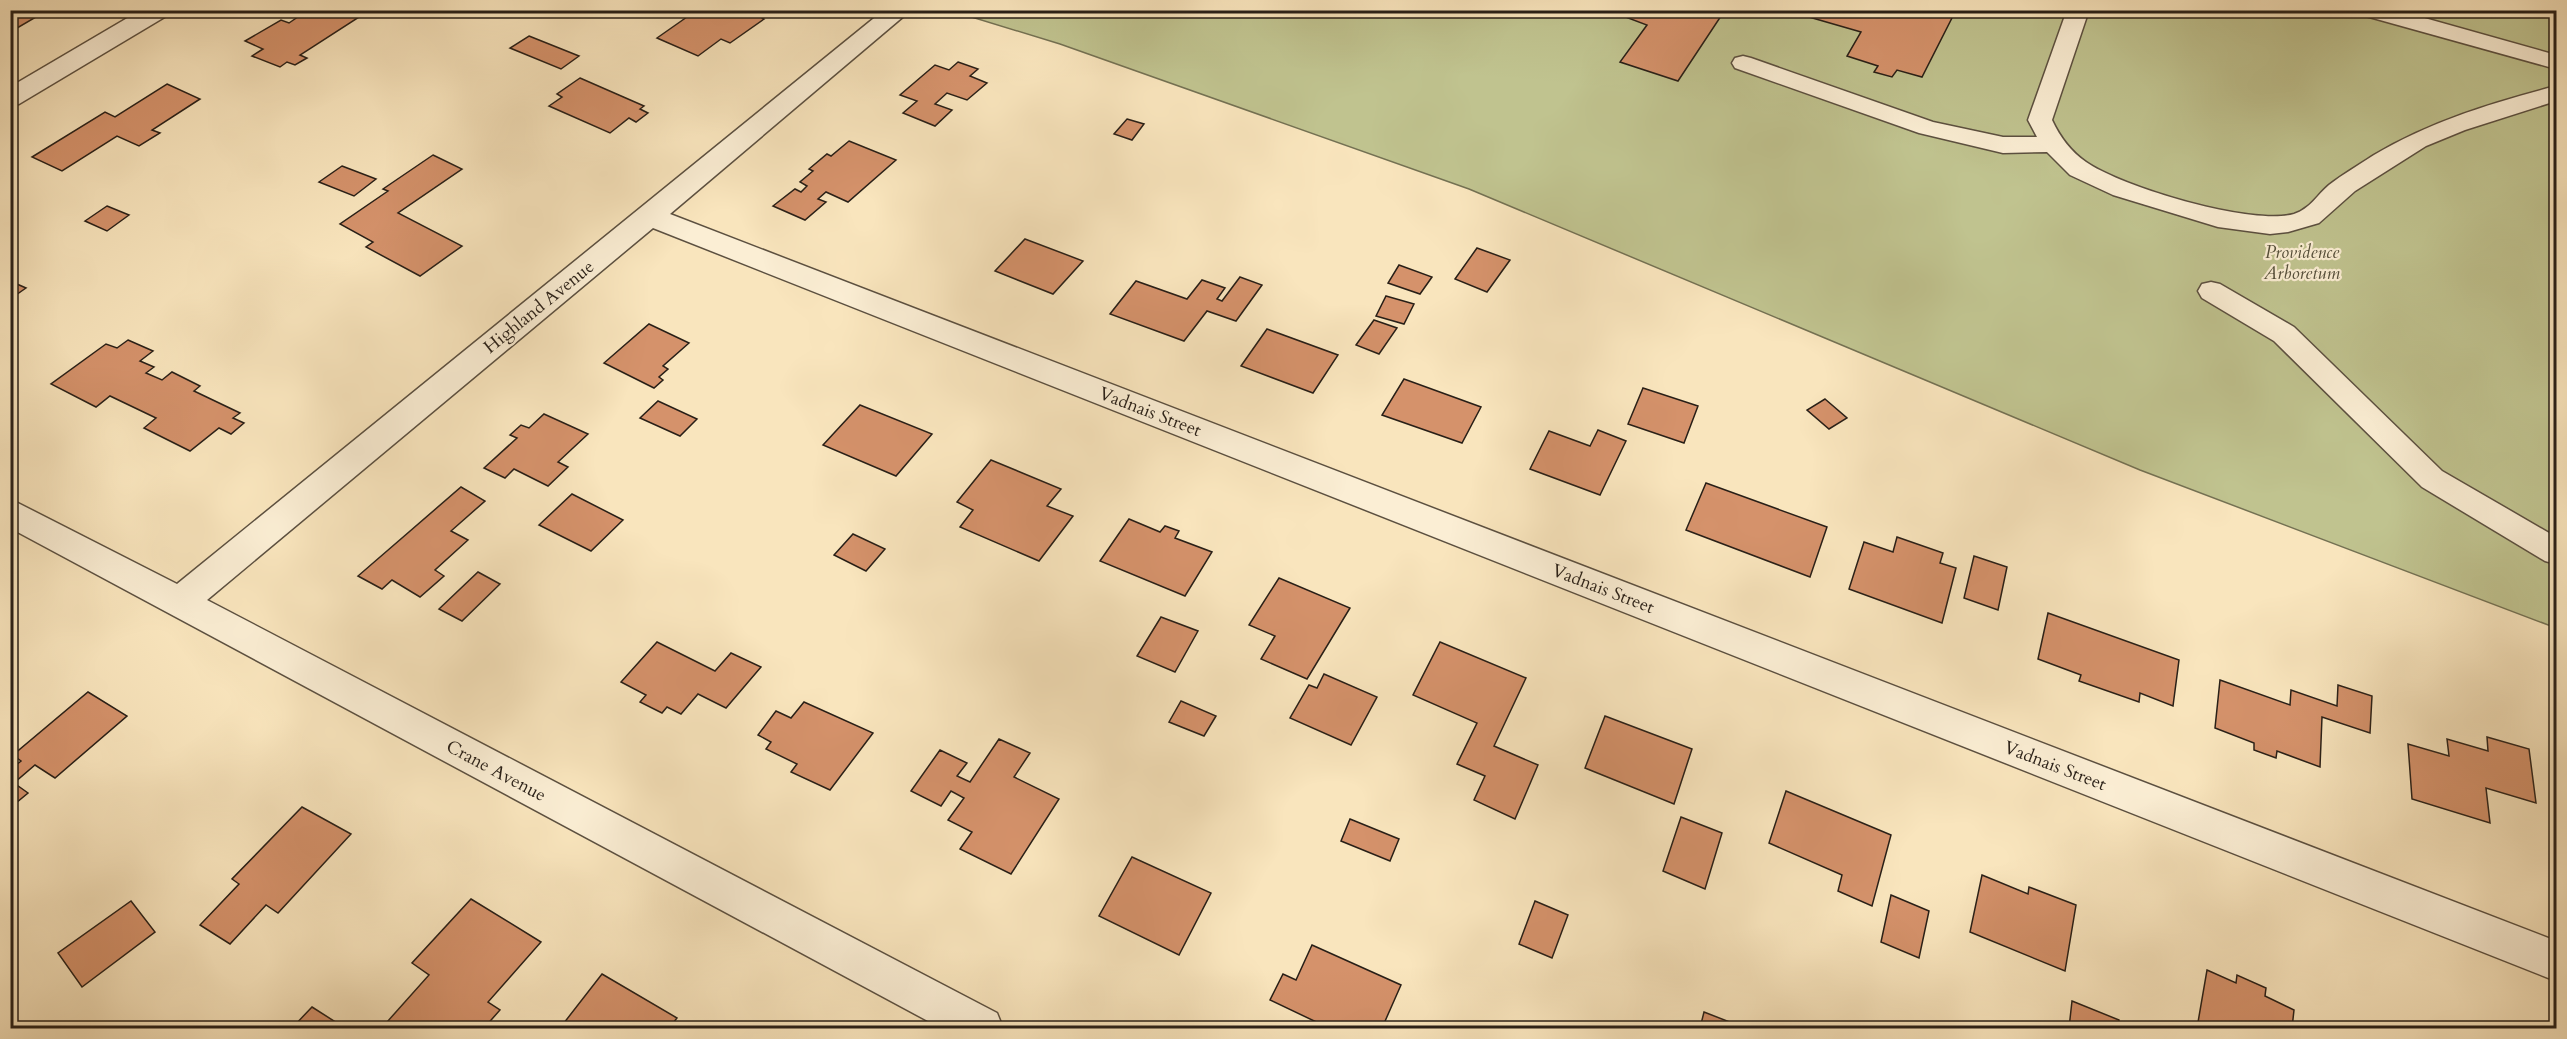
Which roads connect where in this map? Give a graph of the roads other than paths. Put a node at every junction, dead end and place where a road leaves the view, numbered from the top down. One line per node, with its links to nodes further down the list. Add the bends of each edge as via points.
1 (159, 10): 8 (street)
2 (899, 10): 10 (street, Highland Avenue)
3 (2078, 10): 9 (lane, via 2040,120)
4 (2370, 10): 5 (lane)
5 (2556, 62)
6 (1743, 63): 9 (lane, via 1927,129 2003,145)
7 (2556, 93): 9 (lane, via 2424,138 2340,189 2316,214 2277,225 2222,219 2124,190 2080,169)
8 (10, 98)
9 (2053, 144)
10 (649, 216): 14 (street, Highland Avenue); 15 (street, Vadnais Street)
11 (2211, 291): 13 (lane, via 2284,334 2432,479)
12 (10, 512): 14 (street, Crane Avenue)
13 (2556, 552)
14 (179, 603): 16 (street, Crane Avenue)
15 (2556, 961)
16 (982, 1029)

